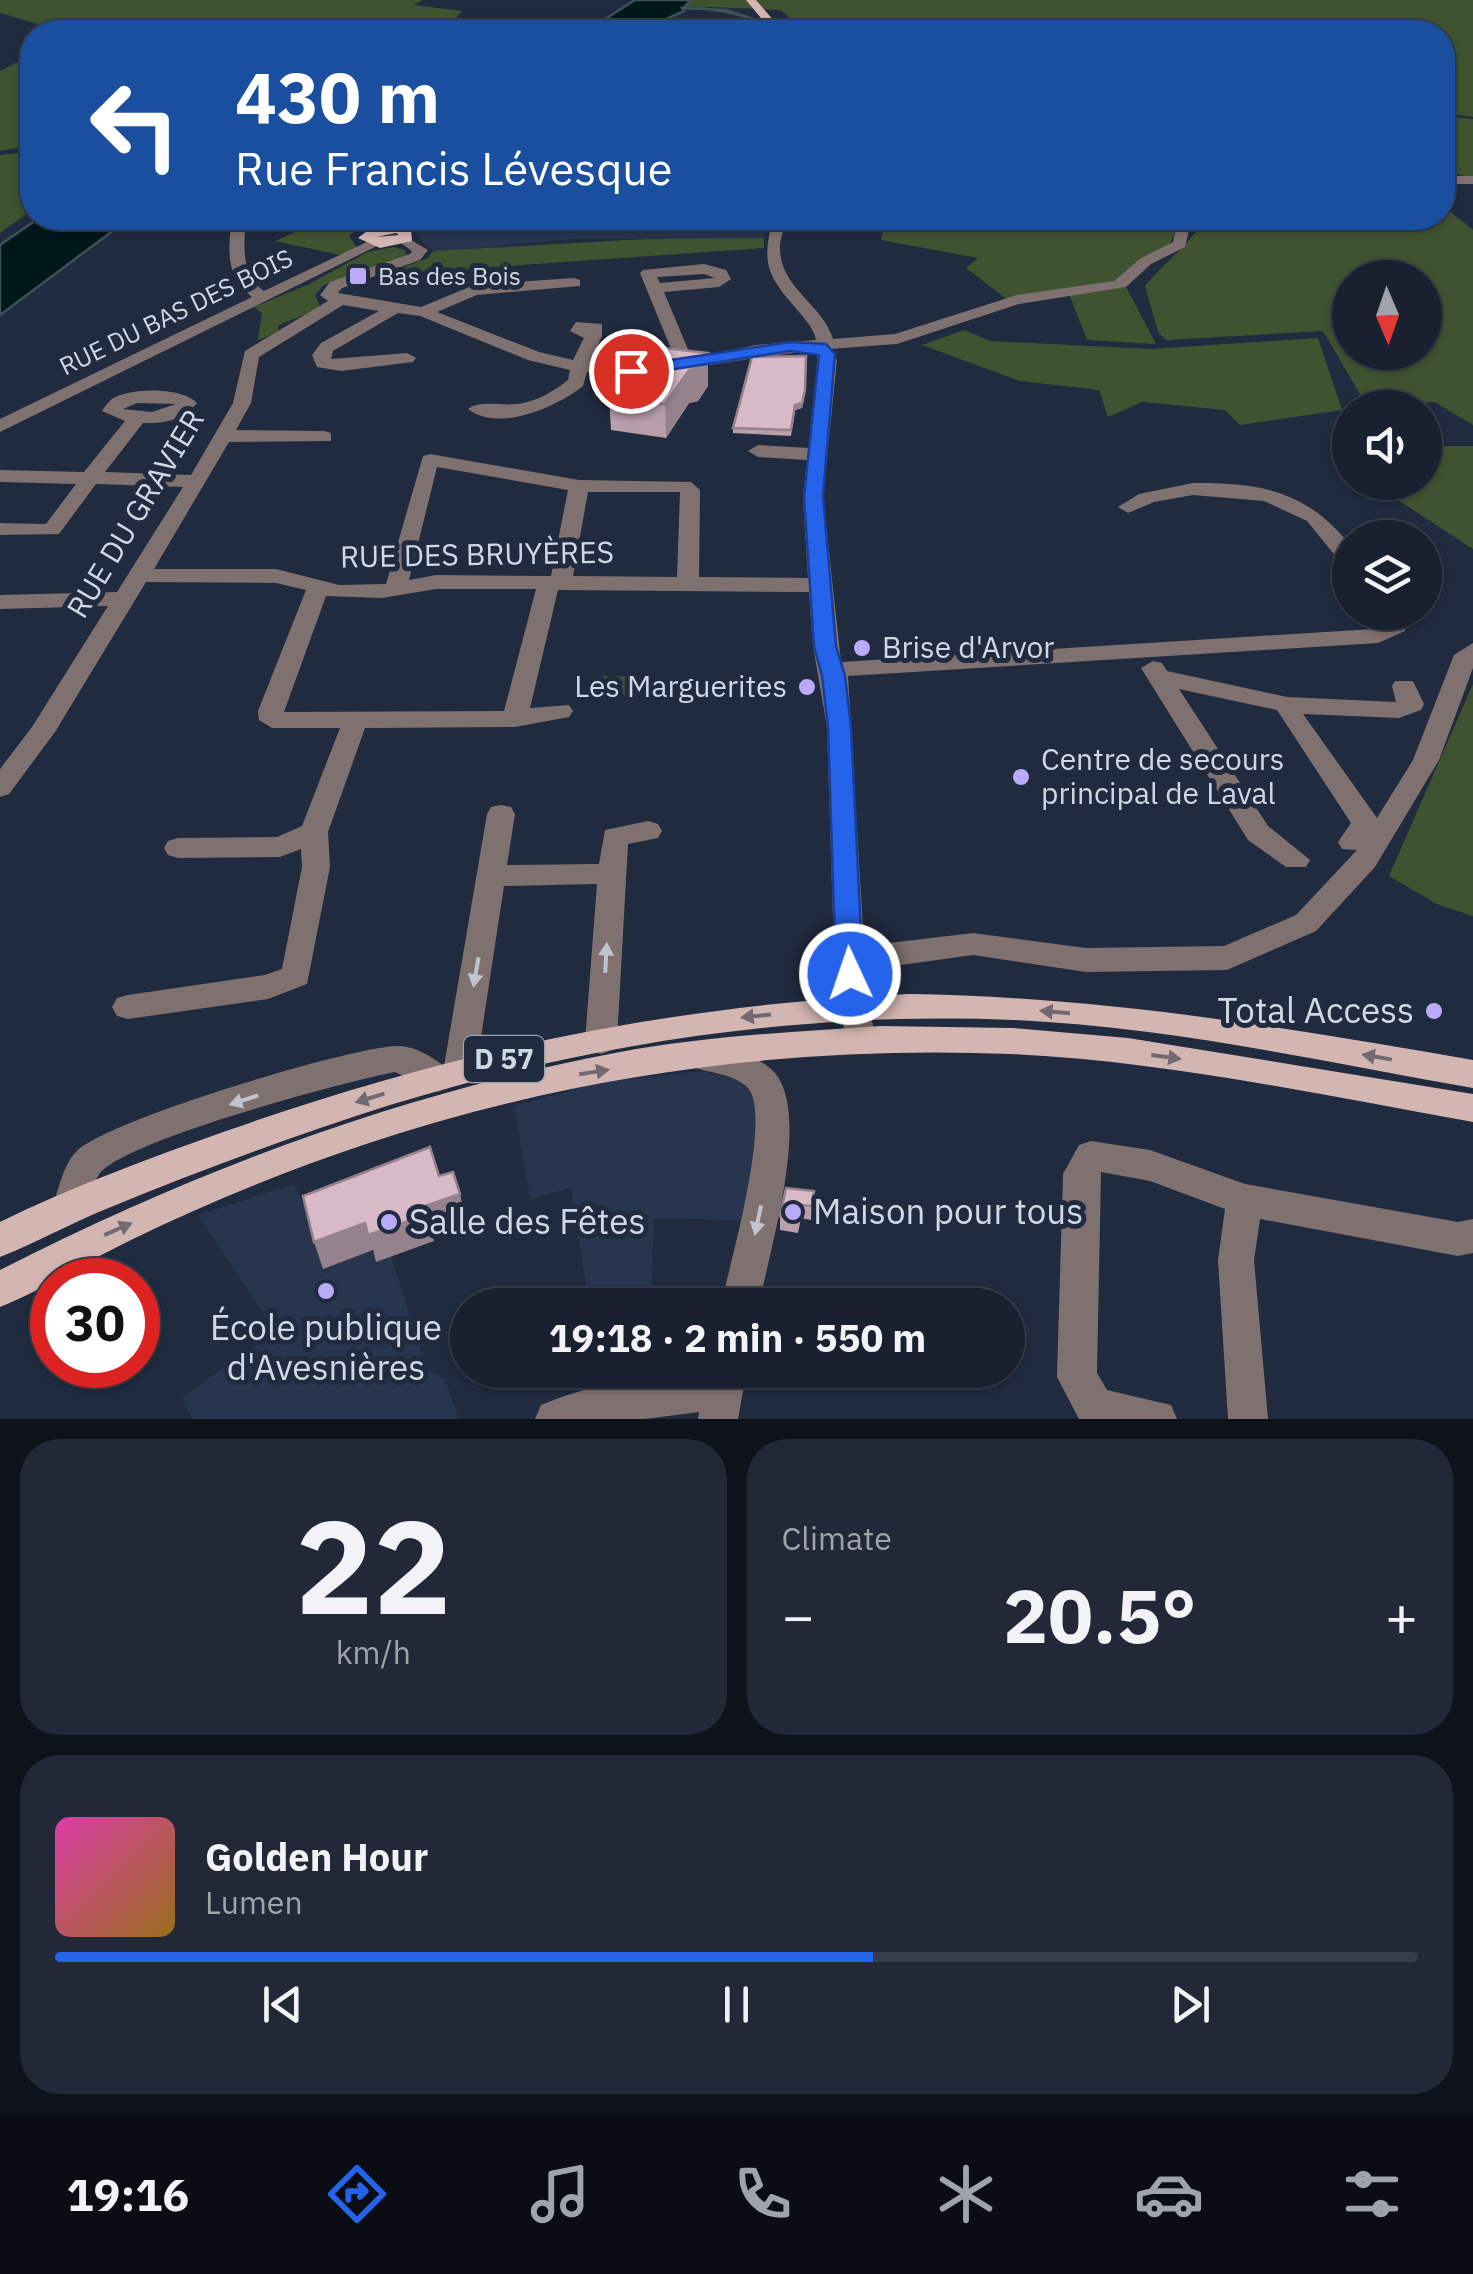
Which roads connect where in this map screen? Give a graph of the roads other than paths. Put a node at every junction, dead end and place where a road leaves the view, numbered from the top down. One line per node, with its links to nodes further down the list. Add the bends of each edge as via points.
1 (751, 0): 2 (main road)
2 (768, 20)
3 (240, 230): 11 (street, via 238,268 250,290)
4 (409, 230): 7 (main road)
5 (778, 230): 18 (street, via 772,258 822,329)
6 (1182, 230): 18 (street, via 1180,244 1146,260 1120,284 1017,300 897,339)
7 (403, 235): 8 (main road, via 370,232 365,238); 12 (street, via 420,250 415,258 336,285 328,295)
8 (374, 244): 11 (street, RUE DU BAS DES BOIS)
9 (574, 284): 15 (street, via 474,290)
10 (654, 288): 20 (street)
11 (263, 297): 13 (street, RUE DU BAS DES BOIS)
12 (340, 300): 14 (street); 16 (street)
13 (239, 309): 16 (street, via 251,313); 24 (street, RUE DU BAS DES BOIS)
14 (394, 309): 15 (street); 19 (street, via 327,347 322,363)
15 (423, 312): 21 (street)
16 (253, 336): 25 (street, RUE DU GRAVIER, via 242,403)
17 (594, 336): 21 (street)
18 (820, 348): 20 (street, via 756,350); 28 (street, via 828,360)
19 (407, 358)
20 (686, 365): 21 (street, via 631,371)
21 (577, 366): 22 (street, via 578,382 521,412)
22 (476, 410)
23 (138, 416): 30 (street)
24 (0, 426)
25 (221, 436): 26 (street); 31 (street, RUE DU GRAVIER)
26 (324, 437)
27 (758, 451): 28 (street)
28 (819, 455): 40 (street, via 814,496)
29 (2, 469): 30 (street)
30 (90, 478): 31 (street); 34 (street, via 52,530)
31 (198, 482): 36 (street, RUE DU GRAVIER)
32 (579, 486): 37 (street); 38 (street, via 690,490); 41 (street, via 430,460)
33 (1128, 507): 35 (street, via 1143,497 1220,488 1263,494 1310,514)
34 (0, 529)
35 (1332, 539)
36 (136, 575): 39 (street, RUE DES BRUYÈRES, via 276,576); 42 (street, RUE DU GRAVIER)
37 (555, 582): 38 (street, RUE DES BRUYÈRES); 41 (street, RUE DES BRUYÈRES); 52 (street)
38 (688, 584): 40 (street, RUE DES BRUYÈRES)
39 (318, 585): 41 (street, RUE DES BRUYÈRES, via 339,592); 53 (street, via 272,720)
40 (820, 585): 47 (street)
41 (396, 588)
42 (121, 599): 43 (street); 54 (street, RUE DU GRAVIER, via 42,732)
43 (0, 602)
44 (1390, 630): 46 (street)
45 (1473, 650): 63 (street, via 1426,760 1364,860 1306,923 1228,958 1086,960 972,944)
46 (1143, 651): 47 (street, via 842,670); 48 (street)
47 (834, 676): 63 (street)
48 (1159, 677): 50 (street); 60 (street, via 1258,833)
49 (1404, 686): 50 (street, via 1412,704 1398,710)
50 (1287, 705): 58 (street, via 1366,822)
51 (560, 712): 52 (street)
52 (515, 719): 53 (street)
53 (355, 721): 57 (street)
54 (0, 788)
55 (501, 814): 62 (street)
56 (648, 831): 61 (street, via 616,837)
57 (314, 832): 59 (street, via 280,847); 64 (street, via 316,868 296,976 268,988)
58 (1352, 842)
59 (178, 848)
60 (1296, 860)
61 (610, 874): 62 (street); 66 (street, one-way to 61)
62 (492, 876): 69 (street, one-way to 69)
63 (849, 960): 65 (street)
64 (128, 1007)
65 (853, 1007): 66 (main road, D 57, one-way to 66); 67 (street); 70 (main road, D 57, one-way to 65, via 1120,1018 1012,1008)
66 (601, 1041): 69 (main road, D 57)
67 (859, 1041): 68 (main road, D 57); 71 (main road, D 57, one-way to 71, via 1013,1042 1140,1054)
68 (693, 1056): 76 (street, one-way to 76, via 760,1075 776,1107); 77 (main road, D 57, one-way to 68, via 58,1256 287,1155 563,1077)
69 (448, 1074): 73 (street, one-way to 73, via 398,1058 286,1086 122,1141 88,1161)
70 (1473, 1074)
71 (1473, 1108)
72 (1244, 1200): 74 (street); 80 (street, via 1115,1156 1091,1156 1081,1174 1077,1377 1096,1408); 81 (street, via 1236,1260)
73 (71, 1205): 75 (main road)
74 (1473, 1236)
75 (0, 1240)
76 (744, 1288)
77 (0, 1289)
78 (722, 1394): 79 (street, via 684,1392)
79 (555, 1419)
80 (1157, 1419)
81 (1248, 1419)

